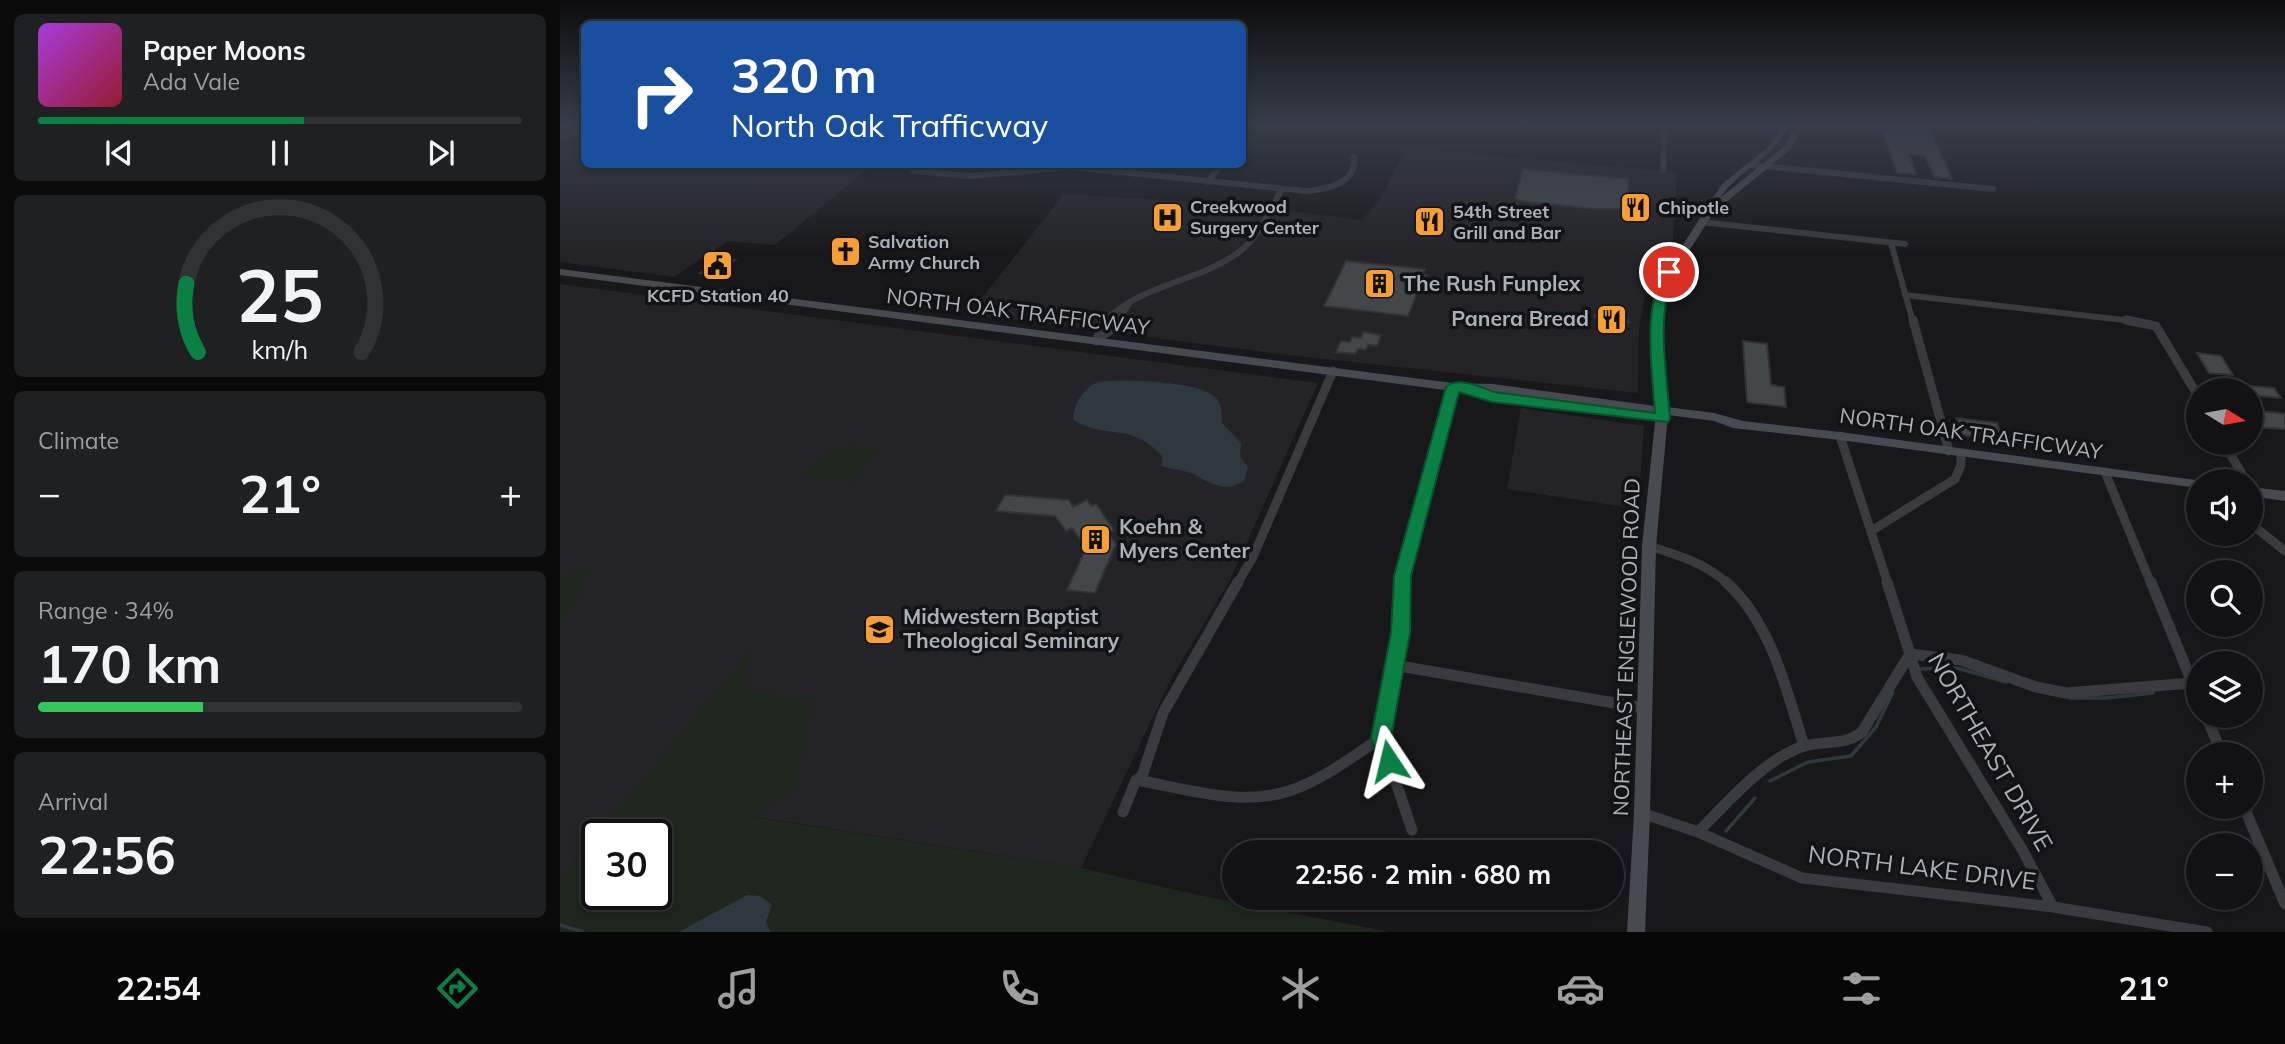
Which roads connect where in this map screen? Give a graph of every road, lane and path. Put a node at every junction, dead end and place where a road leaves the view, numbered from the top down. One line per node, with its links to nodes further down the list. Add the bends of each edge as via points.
1 (1054, 168): 8 (street, via 970,176)
2 (1085, 168): 9 (street)
3 (1218, 168): 9 (street)
4 (1355, 168): 10 (street, via 1339,184 1316,190)
5 (1747, 168): 12 (main road, NORTHEAST ENGLEWOOD ROAD, via 1724,185)
6 (1764, 168): 12 (main road, NORTHEAST ENGLEWOOD ROAD)
7 (1781, 168): 11 (street)
8 (914, 170)
9 (1208, 182): 10 (street)
10 (1282, 189): 18 (street, via 1241,250 1212,268 1130,302 1112,329)
11 (1993, 189)
12 (1711, 210): 13 (main road, NORTHEAST ENGLEWOOD ROAD)
13 (1701, 222): 14 (street); 23 (main road, NORTHEAST ENGLEWOOD ROAD, via 1662,285 1657,339)
14 (1891, 243): 15 (street); 17 (street)
15 (1905, 244)
16 (560, 272): 18 (main road, NORTH OAK TRAFFICWAY)
17 (1905, 295): 20 (street, via 2148,323 2156,326); 25 (street)
18 (1096, 341): 19 (main road, NORTH OAK TRAFFICWAY)
19 (1333, 371): 21 (main road, NORTH OAK TRAFFICWAY); 41 (street, via 1253,557 1163,713)
20 (2187, 378)
21 (1453, 387): 22 (main road, NORTH OAK TRAFFICWAY); 35 (street, via 1402,576 1402,625)
22 (1471, 389): 23 (main road, NORTH OAK TRAFFICWAY, via 1492,397)
23 (1662, 414): 24 (main road, NORTH OAK TRAFFICWAY, via 1714,425); 32 (main road, NORTHEAST ENGLEWOOD ROAD)
24 (1840, 436): 25 (main road, NORTH OAK TRAFFICWAY); 30 (street, NORTHEAST DRIVE)
25 (1955, 452): 26 (main road, NORTH OAK TRAFFICWAY); 30 (street, via 1961,465 1955,479)
26 (2105, 472): 27 (main road, NORTH OAK TRAFFICWAY); 36 (street)
27 (2186, 482)
28 (2263, 491): 29 (main road)
29 (2285, 496)
30 (1871, 531): 34 (street, NORTHEAST DRIVE)
31 (2263, 533): 33 (street)
32 (1649, 545): 38 (main road, NORTHEAST ENGLEWOOD ROAD); 40 (street, via 1708,565 1751,606 1767,635)
33 (2285, 551)
34 (1910, 654): 37 (street, via 1961,660 2066,693); 40 (street, via 1862,732 1852,740); 48 (street, NORTHEAST DRIVE, via 1917,677)
35 (1394, 665): 38 (street); 39 (street)
36 (2186, 668)
37 (2186, 683)
38 (1643, 708): 43 (main road, NORTHEAST ENGLEWOOD ROAD)
39 (1381, 738): 41 (street, via 1302,785 1264,796 1230,796 1142,781); 45 (street)
40 (1804, 746): 46 (street, via 1755,774)
41 (1142, 776): 42 (street, via 1136,780)
42 (1124, 812)
43 (1642, 813): 46 (street, NORTH LAKE DRIVE); 49 (main road, NORTHEAST ENGLEWOOD ROAD)
44 (2249, 819): 47 (street)
45 (1412, 830)
46 (1698, 832): 48 (street, NORTH LAKE DRIVE, via 1802,878)
47 (2285, 904)
48 (2053, 907): 50 (street, NORTH LAKE DRIVE)
49 (1636, 932)
50 (2207, 932)

